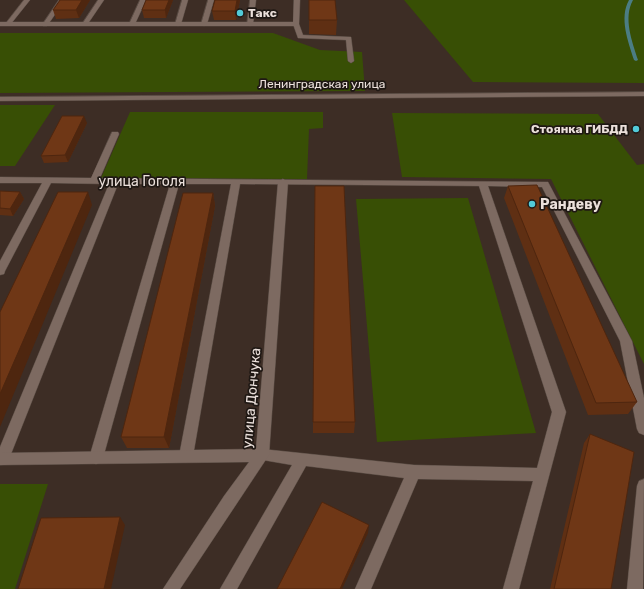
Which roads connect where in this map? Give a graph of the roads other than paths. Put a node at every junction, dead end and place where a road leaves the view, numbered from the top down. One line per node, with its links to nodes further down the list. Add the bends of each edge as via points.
1 (27, 0): 10 (street)
2 (62, 0): 17 (street)
3 (101, 0): 11 (street)
4 (143, 0): 12 (street)
5 (185, 0): 13 (street)
6 (211, 0): 14 (street)
7 (253, 0): 15 (street)
8 (298, 0): 16 (street)
9 (0, 24): 10 (street)
10 (8, 24): 17 (street)
11 (85, 24): 12 (street); 17 (street)
12 (132, 24): 13 (street)
13 (178, 24): 14 (street)
14 (204, 24): 15 (street)
15 (250, 24): 16 (street)
16 (296, 24): 18 (street, via 300,38 349,38)
17 (46, 25)
18 (351, 61)
19 (644, 94): 20 (street, Ленинградская улица)
20 (0, 99)
21 (115, 134): 24 (street)
22 (0, 180): 23 (street, улица Гоголя)
23 (48, 180): 24 (street, улица Гоголя); 30 (street)
24 (94, 180): 25 (street, улица Гоголя)
25 (115, 181): 26 (street, улица Гоголя); 35 (street)
26 (175, 181): 27 (street, улица Гоголя); 34 (street)
27 (236, 181): 28 (street, улица Гоголя); 33 (street)
28 (283, 182): 29 (street, улица Гоголя); 32 (street, улица Дончука)
29 (482, 183): 31 (street, улица Гоголя, via 545,184 626,342); 38 (street, via 559,412)
30 (0, 271)
31 (644, 429)
32 (262, 455): 33 (street); 36 (street); 40 (street, улица Дончука)
33 (186, 456): 34 (street)
34 (96, 458): 35 (street)
35 (1, 459)
36 (303, 460): 37 (street); 41 (street)
37 (414, 472): 38 (street); 42 (street)
38 (542, 475): 43 (street)
39 (644, 486): 44 (street)
40 (171, 589)
41 (228, 589)
42 (363, 589)
43 (511, 589)
44 (635, 589)

